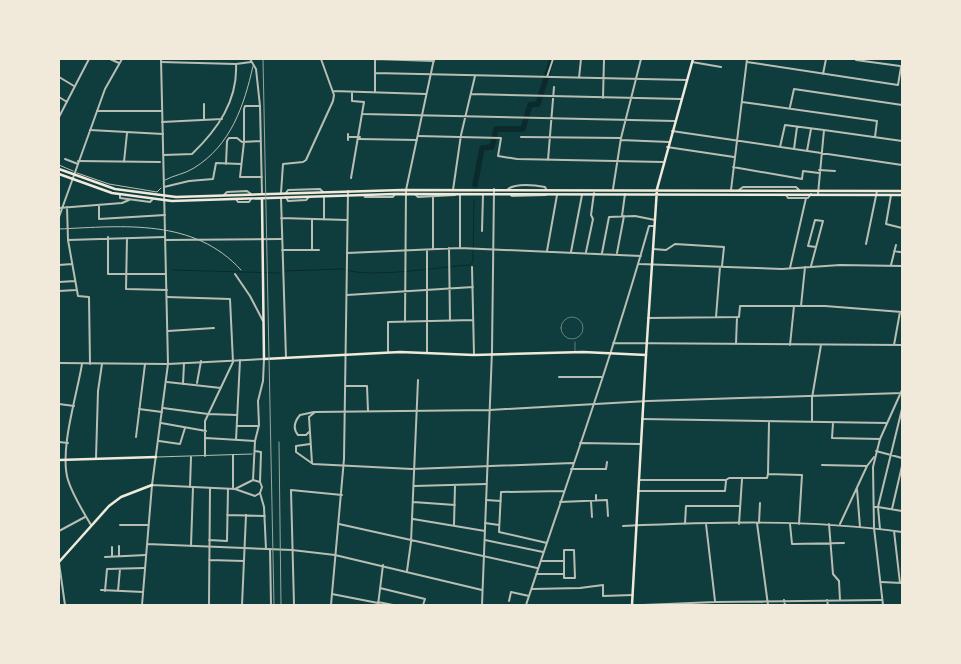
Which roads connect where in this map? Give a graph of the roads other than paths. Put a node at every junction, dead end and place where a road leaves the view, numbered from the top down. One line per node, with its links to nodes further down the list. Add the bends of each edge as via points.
1 (89, 59): 33 (street)
2 (110, 59): 18 (street)
3 (122, 59): 18 (street)
4 (161, 59): 16 (street)
5 (322, 59): 35 (street)
6 (553, 59): 28 (street)
7 (581, 59): 29 (street)
8 (604, 59): 30 (street)
9 (641, 59): 31 (street)
10 (747, 59): 17 (street)
11 (826, 59): 24 (street)
12 (250, 60): 19 (street); 20 (street)
13 (434, 60): 23 (street, via 375,59); 25 (street)
14 (692, 60): 21 (street); 32 (main road)
15 (856, 60): 22 (street)
16 (161, 62): 19 (street); 52 (street)
17 (747, 62): 24 (street); 46 (street)
18 (120, 63): 51 (street)
19 (236, 64): 58 (street, via 233,92)
20 (254, 65): 49 (street); 113 (street, via 238,117 217,149 191,170)
21 (722, 67)
22 (902, 67): 24 (street, via 898,85)
23 (375, 73): 25 (street); 37 (street)
24 (823, 74)
25 (431, 75): 26 (street); 38 (street)
26 (475, 76): 28 (street); 39 (street)
27 (59, 77): 33 (street)
28 (546, 77): 29 (street)
29 (579, 78): 30 (street)
30 (604, 78): 31 (street); 42 (street)
31 (636, 79): 32 (street); 43 (street)
32 (687, 80): 44 (main road)
33 (75, 86): 45 (street)
34 (554, 88): 41 (street)
35 (333, 91): 36 (street); 127 (street, via 333,101 306,160 283,164)
36 (352, 92): 37 (street); 53 (street, via 352,102 364,102)
37 (374, 92): 38 (street)
38 (426, 94): 54 (street)
39 (471, 94): 41 (street); 55 (street)
40 (59, 97): 45 (street)
41 (554, 97): 42 (street); 57 (street)
42 (604, 98): 43 (street)
43 (630, 98): 44 (street); 59 (street)
44 (681, 99): 61 (main road)
45 (67, 102): 56 (street)
46 (742, 102): 50 (street); 80 (street)
47 (204, 104): 60 (street)
48 (902, 105): 50 (street, via 794,89)
49 (260, 106): 79 (street); 82 (street, via 246,106 244,109)
50 (790, 108): 75 (street, via 877,121)
51 (97, 110): 52 (street); 65 (street)
52 (162, 111): 62 (street)
53 (363, 114): 54 (street); 76 (street)
54 (422, 115): 55 (street); 70 (street)
55 (466, 115): 57 (street); 72 (street)
56 (59, 117)
57 (552, 118): 59 (street); 74 (street)
58 (223, 119): 60 (street); 89 (street, via 192,154)
59 (625, 119): 61 (street); 77 (street)
60 (204, 120): 62 (street)
61 (675, 120): 67 (main road)
62 (162, 122): 69 (street)
63 (797, 126): 64 (street); 85 (street, via 785,125); 86 (street)
64 (811, 128): 66 (street); 87 (street)
65 (90, 130): 68 (street); 96 (street)
66 (824, 130): 75 (street); 88 (street)
67 (672, 131): 80 (street); 83 (main road)
68 (128, 133): 69 (street); 97 (street)
69 (163, 134): 89 (street)
70 (418, 136): 72 (street); 78 (street)
71 (348, 137): 76 (street)
72 (461, 137): 92 (street, via 502,138 498,156); 119 (street)
73 (521, 137): 74 (street)
74 (550, 137): 77 (street); 92 (street)
75 (875, 137): 81 (street)
76 (360, 138): 78 (street); 111 (street)
77 (621, 139): 83 (street); 93 (street)
78 (416, 140): 118 (street)
79 (260, 141): 82 (street); 110 (street)
80 (736, 141): 85 (street); 90 (street)
81 (902, 141)
82 (244, 142): 98 (street, via 229,138); 99 (street)
83 (669, 142): 84 (main road)
84 (667, 147): 90 (street); 95 (main road)
85 (780, 147): 86 (street)
86 (794, 149): 87 (street)
87 (807, 151): 88 (street)
88 (821, 153): 101 (street); 106 (street)
89 (163, 155): 113 (street)
90 (734, 157): 102 (street)
91 (64, 159): 96 (street)
92 (548, 160): 93 (street)
93 (617, 161): 95 (street); 116 (street)
94 (160, 162): 97 (street)
95 (663, 162): 117 (main road)
96 (78, 163): 97 (street); 109 (street)
97 (124, 163)
98 (226, 164): 99 (street); 114 (street, via 216,163 213,179)
99 (241, 164): 110 (street, via 240,177)
100 (59, 165): 104 (street)
101 (902, 165)
102 (733, 167): 106 (street, via 802,179 802,171); 120 (street)
103 (59, 170): 109 (main road)
104 (73, 171)
105 (836, 171): 106 (street)
106 (819, 172): 124 (street)
107 (77, 173): 114 (street, via 133,189 157,192)
108 (59, 174): 112 (main road)
109 (74, 176): 112 (street); 144 (main road, via 122,191)
110 (262, 177): 126 (street)
111 (351, 178)
112 (72, 180): 140 (main road); 154 (street)
113 (164, 180): 114 (street)
114 (163, 187): 144 (street)
115 (494, 189): 119 (main road); 123 (main road); 132 (street)
116 (613, 189): 117 (main road); 123 (main road)
117 (657, 189): 120 (main road); 137 (main road)
118 (406, 190): 119 (main road); 121 (main road); 128 (street)
119 (453, 190)
120 (731, 190): 124 (main road)
121 (348, 191): 127 (main road); 141 (street)
122 (902, 191): 125 (main road)
123 (547, 192): 132 (main road); 133 (main road)
124 (818, 192): 125 (main road); 139 (main road)
125 (877, 193): 142 (main road); 178 (street)
126 (262, 194): 127 (main road); 144 (main road); 147 (main road)
127 (281, 194)
128 (406, 194): 129 (main road); 141 (main road); 192 (street)
129 (415, 194): 130 (main road); 146 (street)
130 (458, 194): 131 (main road); 146 (street); 181 (street)
131 (483, 194): 132 (main road); 170 (street)
132 (494, 194): 184 (street)
133 (557, 194): 134 (main road); 190 (street)
134 (582, 194): 135 (main road); 193 (street)
135 (594, 194): 136 (main road); 196 (street)
136 (625, 194): 137 (main road); 159 (street)
137 (657, 194): 138 (main road); 164 (main road)
138 (785, 194): 139 (main road); 149 (street, via 788,198)
139 (811, 194): 149 (street)
140 (120, 195): 150 (street); 151 (main road)
141 (348, 195): 145 (main road); 163 (street)
142 (891, 195): 143 (main road); 167 (street, via 886,224)
143 (902, 195)
144 (164, 196): 152 (street)
145 (324, 196): 148 (main road); 162 (street)
146 (433, 197): 183 (street)
147 (262, 198): 148 (main road); 152 (main road); 175 (main road)
148 (281, 198): 160 (street)
149 (806, 198): 210 (street)
150 (129, 200): 151 (street); 153 (street)
151 (152, 200): 152 (main road)
152 (164, 201): 157 (street)
153 (99, 205): 155 (street); 157 (street, via 99,219)
154 (62, 207): 155 (street); 156 (street); 158 (street)
155 (67, 207): 169 (street)
156 (59, 208)
157 (165, 215): 166 (street)
158 (59, 217)
159 (623, 217): 164 (street); 197 (street, via 609,217); 198 (street)
160 (281, 218): 161 (street); 176 (street)
161 (312, 220): 162 (street); 187 (street)
162 (324, 220): 163 (street)
163 (347, 220): 195 (street)
164 (654, 220): 165 (main road)
165 (654, 226): 185 (main road); 199 (street, via 649,226)
166 (165, 228): 169 (street); 173 (street); 174 (street)
167 (902, 228)
168 (59, 229): 169 (street)
169 (67, 229): 177 (street)
170 (482, 231)
171 (108, 238): 172 (street); 177 (street); 212 (street, via 108,274)
172 (127, 238): 173 (street); 212 (street)
173 (165, 238): 174 (street); 213 (street)
174 (201, 239): 175 (street); 211 (street, via 219,249)
175 (262, 239): 176 (street); 236 (main road)
176 (281, 239): 186 (street)
177 (68, 240): 200 (street)
178 (866, 244)
179 (896, 245): 191 (street)
180 (449, 248): 181 (street); 183 (street); 218 (street)
181 (460, 248): 184 (street)
182 (816, 248): 182 (street, via 823,221 815,220 808,246); 205 (street)
183 (433, 249): 189 (street)
184 (493, 249): 190 (street); 253 (street)
185 (652, 249): 203 (main road); 208 (street, via 666,250 675,244 724,247)
186 (282, 250): 187 (street); 255 (street)
187 (312, 250): 188 (street)
188 (319, 250)
189 (427, 250): 192 (street); 221 (street)
190 (546, 250): 193 (street)
191 (894, 251): 194 (street); 204 (street)
192 (405, 252): 195 (street); 223 (street)
193 (571, 252): 196 (street)
194 (900, 252)
195 (347, 253): 224 (street)
196 (586, 253): 197 (street)
197 (602, 254): 198 (street)
198 (616, 254): 199 (street)
199 (641, 256): 201 (street)
200 (72, 264): 202 (street); 215 (street)
201 (639, 264): 203 (street); 240 (street)
202 (59, 265)
203 (652, 265): 208 (street); 231 (main road)
204 (890, 265): 205 (street); 206 (street)
205 (812, 266): 209 (street)
206 (902, 266)
207 (472, 267): 217 (street)
208 (721, 267): 210 (street); 229 (street)
209 (805, 267): 210 (street); 227 (street)
210 (790, 268)
211 (241, 270)
212 (126, 274): 213 (street); 220 (street, via 126,289)
213 (166, 274): 220 (street)
214 (235, 274): 236 (street)
215 (75, 281): 216 (street); 219 (street)
216 (59, 282)
217 (472, 287): 218 (street); 232 (street)
218 (450, 289): 221 (street); 233 (street)
219 (76, 290): 222 (street); 263 (street, via 78,296 89,297)
220 (167, 290): 225 (street)
221 (427, 290): 223 (street); 235 (street)
222 (59, 291)
223 (405, 292): 224 (street); 234 (street)
224 (347, 295): 251 (street)
225 (167, 297): 238 (street); 257 (street, via 230,299)
226 (794, 306): 227 (street); 230 (street, via 740,306); 243 (street)
227 (801, 306): 228 (street)
228 (901, 312): 245 (street)
229 (716, 317): 230 (street); 231 (street)
230 (737, 317): 242 (street)
231 (648, 318): 241 (main road)
232 (473, 320): 233 (street); 252 (street)
233 (450, 321): 235 (street)
234 (405, 322): 235 (street); 247 (street, via 387,324)
235 (427, 322): 249 (street)
236 (264, 324): 256 (main road)
237 (214, 328): 238 (street)
238 (168, 331): 266 (street)
239 (574, 341): 239 (lane, via 563,336 561,324 577,317 583,328); 248 (lane)
240 (612, 343): 241 (street); 250 (street)
241 (646, 344): 242 (street); 254 (main road)
242 (736, 344): 243 (street)
243 (790, 345): 244 (street)
244 (821, 345): 245 (street); 276 (street)
245 (894, 345): 246 (street)
246 (902, 346)
247 (388, 352): 249 (main road); 251 (main road)
248 (575, 352): 250 (main road); 253 (main road)
249 (427, 353): 252 (main road)
250 (609, 353): 254 (main road); 268 (street)
251 (347, 354): 255 (main road); 273 (street)
252 (474, 355): 253 (main road)
253 (492, 355): 285 (street)
254 (646, 355): 277 (main road)
255 (286, 358): 256 (main road)
256 (264, 359): 258 (street); 302 (street)
257 (234, 360): 258 (street); 259 (street); 274 (street)
258 (240, 360): 293 (street)
259 (201, 361): 261 (street); 271 (street)
260 (59, 363): 262 (street)
261 (184, 363): 266 (street); 272 (street)
262 (82, 364): 263 (street); 280 (street)
263 (90, 364): 264 (street)
264 (102, 364): 265 (street); 326 (street)
265 (145, 364): 266 (street); 283 (street)
266 (168, 364): 270 (street)
267 (559, 377): 268 (street)
268 (602, 377): 279 (street)
269 (418, 380): 287 (street)
270 (167, 382): 272 (street); 281 (street)
271 (197, 383): 272 (street); 274 (street)
272 (183, 384)
273 (346, 386): 286 (street, via 367,386); 290 (street)
274 (222, 388): 292 (street)
275 (902, 392): 276 (street); 282 (street)
276 (813, 396): 277 (street); 297 (street)
277 (643, 401): 279 (street); 295 (main road)
278 (59, 404): 280 (street)
279 (595, 405): 285 (street); 314 (street)
280 (74, 406): 313 (street)
281 (163, 408): 288 (street); 292 (street)
282 (894, 408): 284 (street); 299 (street)
283 (139, 409): 288 (street); 306 (street)
284 (902, 409): 321 (street)
285 (490, 410): 287 (street); 337 (street)
286 (368, 411): 287 (street); 290 (street)
287 (417, 411): 338 (street)
288 (163, 412): 300 (street)
289 (315, 412): 290 (street); 291 (street); 294 (street)
290 (346, 412): 333 (street)
291 (304, 413): 294 (street); 305 (street, via 297,419 295,431 300,436)
292 (208, 414): 293 (street); 304 (street)
293 (237, 415): 301 (street)
294 (309, 417): 305 (street)
295 (642, 419): 296 (street); 316 (main road)
296 (769, 422): 297 (street); 340 (street)
297 (812, 422): 298 (street)
298 (833, 422): 299 (street); 308 (street, via 832,438)
299 (887, 422): 308 (street)
300 (161, 423): 303 (street); 310 (street)
301 (237, 426): 302 (street); 309 (street)
302 (258, 426): 311 (street)
303 (185, 428): 304 (street); 310 (street, via 180,444)
304 (206, 431): 307 (street)
305 (309, 432): 315 (street)
306 (136, 437)
307 (206, 438): 309 (street); 324 (street)
308 (880, 439): 318 (street)
309 (236, 440): 311 (street)
310 (158, 441): 322 (street)
311 (255, 441): 317 (street)
312 (59, 442): 313 (street)
313 (68, 443): 329 (street)
314 (580, 443): 316 (street); 331 (street)
315 (310, 444): 332 (street); 332 (street, via 297,446 296,452)
316 (640, 444): 343 (main road)
317 (255, 451): 342 (street); 345 (street, via 261,452)
318 (876, 451): 321 (street); 325 (street)
319 (252, 454): 320 (street)
320 (233, 455): 324 (street); 355 (street)
321 (890, 455): 327 (street); 372 (street)
322 (156, 456): 323 (street); 326 (main road); 347 (street)
323 (191, 456): 324 (street); 351 (street)
324 (205, 456)
325 (874, 457): 335 (street); 371 (street)
326 (96, 458): 329 (main road)
327 (902, 458)
328 (59, 460): 329 (main road)
329 (66, 460): 377 (street, via 68,478)
330 (607, 462): 339 (street, via 606,469)
331 (573, 463): 337 (street); 339 (street)
332 (312, 464): 333 (street)
333 (344, 465): 338 (street); 360 (street)
334 (822, 465): 335 (street)
335 (867, 466): 352 (street)
336 (902, 466): 373 (street)
337 (487, 467): 338 (street); 346 (street)
338 (415, 469): 350 (street)
339 (571, 469): 356 (street)
340 (768, 474): 341 (street, via 767,478); 390 (street, via 802,475)
341 (742, 478): 344 (street); 370 (street)
342 (253, 480): 345 (street); 348 (street)
343 (639, 480): 344 (street); 357 (main road)
344 (726, 480): 357 (street, via 725,491)
345 (260, 482): 359 (street)
346 (486, 484): 349 (street); 362 (street)
347 (152, 485): 351 (street); 393 (main road, via 115,501); 394 (street)
348 (241, 485): 355 (street); 358 (street)
349 (455, 485): 350 (street); 369 (street)
350 (414, 486): 366 (street)
351 (191, 487): 353 (street); 414 (street)
352 (857, 487): 392 (street); 399 (street)
353 (210, 488): 354 (street); 406 (street)
354 (228, 489): 355 (street); 375 (street)
355 (234, 489): 358 (street)
356 (564, 491): 363 (street, via 501,492); 367 (street)
357 (638, 491): 398 (main road)
358 (240, 492): 359 (street, via 249,496)
359 (260, 493): 378 (street)
360 (342, 495): 384 (street); 420 (street, via 291,490)
361 (596, 496): 365 (street)
362 (486, 500): 363 (street); 382 (street)
363 (500, 501): 395 (street)
364 (591, 501): 365 (street); 367 (street); 380 (street)
365 (596, 501): 379 (street, via 607,500)
366 (413, 502): 369 (street); 381 (street)
367 (560, 502): 410 (street)
368 (760, 503): 383 (street)
369 (454, 504): 385 (street)
370 (740, 506): 386 (street, via 686,506); 388 (street)
371 (874, 507): 372 (street); 400 (street)
372 (878, 507): 373 (street); 401 (street)
373 (892, 509): 374 (street)
374 (902, 511)
375 (228, 515): 376 (street); 406 (street, via 227,540)
376 (246, 515): 378 (street); 417 (street)
377 (86, 516): 393 (street); 402 (street)
378 (265, 516): 418 (street)
379 (608, 516)
380 (592, 517)
381 (412, 519): 385 (street); 408 (street)
382 (485, 523): 395 (street); 403 (street)
383 (758, 523): 388 (street); 389 (street); 457 (street)
384 (339, 524): 408 (street); 424 (street)
385 (454, 524): 403 (street)
386 (685, 524): 387 (street); 398 (street)
387 (706, 524): 388 (street); 458 (street)
388 (739, 524)
389 (790, 524): 390 (street); 409 (street, via 792,544)
390 (799, 524): 391 (street)
391 (829, 524): 392 (street); 409 (street)
392 (840, 524): 399 (street)
393 (91, 525): 432 (main road)
394 (148, 525): 396 (street); 412 (street)
395 (499, 525): 410 (street, via 499,532)
396 (120, 526)
397 (623, 526): 398 (street)
398 (636, 526): 450 (main road)
399 (860, 527): 400 (street)
400 (874, 528): 401 (street); 440 (street)
401 (880, 529): 404 (street)
402 (59, 531)
403 (485, 531): 407 (street)
404 (894, 531): 405 (street); 441 (street)
405 (902, 531)
406 (209, 540): 415 (street)
407 (484, 540): 421 (street); 426 (street)
408 (411, 542): 426 (street); 437 (street)
409 (830, 542): 411 (street); 454 (street, via 833,574 839,581)
410 (546, 543): 421 (street)
411 (844, 543)
412 (147, 544): 414 (street); 423 (street)
413 (119, 546): 422 (street)
414 (191, 546): 415 (street)
415 (209, 546): 417 (street); 428 (street)
416 (112, 547): 425 (street)
417 (245, 548): 418 (street); 429 (street)
418 (266, 549): 419 (street)
419 (270, 549): 420 (street); 466 (street)
420 (292, 550): 424 (street); 467 (street)
421 (544, 552): 430 (street)
422 (119, 555): 423 (street); 425 (street)
423 (146, 555): 434 (street)
424 (336, 555): 433 (street); 449 (street)
425 (112, 556): 427 (street)
426 (484, 556): 435 (street); 446 (street)
427 (105, 557)
428 (209, 560): 429 (street); 464 (street)
429 (244, 561): 465 (street)
430 (540, 561): 431 (street); 435 (street)
431 (564, 561): 439 (street); 439 (street, via 564,550 574,550 575,578 564,578)
432 (59, 562): 462 (street)
433 (383, 565): 437 (street); 442 (street)
434 (145, 568): 436 (street); 448 (street)
435 (538, 568): 438 (street)
436 (120, 569): 445 (street, via 106,569); 447 (street)
437 (406, 571): 446 (street)
438 (536, 574): 439 (street); 443 (street)
439 (564, 574)
440 (881, 582): 441 (street); 455 (street)
441 (901, 583)
442 (380, 588): 461 (street); 470 (street, via 425,598)
443 (531, 589): 450 (street, via 603,585 603,596); 451 (street)
444 (101, 590): 445 (street)
445 (105, 590): 447 (street)
446 (482, 590): 471 (street)
447 (118, 591): 448 (street)
448 (143, 592): 463 (street)
449 (332, 594): 461 (street); 468 (street)
450 (632, 595): 473 (main road)
451 (529, 596): 456 (street, via 511,592); 472 (street)
452 (784, 600): 453 (street); 457 (street); 478 (street)
453 (828, 600): 454 (street); 479 (street)
454 (839, 600): 455 (street); 480 (street)
455 (882, 600): 481 (street)
456 (509, 601)
457 (767, 601): 460 (street); 477 (street)
458 (715, 602): 459 (street); 474 (street)
459 (725, 602): 460 (street); 475 (street)
460 (748, 602): 476 (street)
461 (378, 603): 469 (street)
462 (65, 605)
463 (142, 605)
464 (209, 605)
465 (242, 605)
466 (271, 605)
467 (294, 605)
468 (331, 605)
469 (393, 605)
470 (424, 605)
471 (482, 605)
472 (526, 605)
473 (632, 605)
474 (643, 605)
475 (725, 605)
476 (748, 605)
477 (768, 605)
478 (785, 605)
479 (828, 605)
480 (839, 605)
481 (883, 605)

